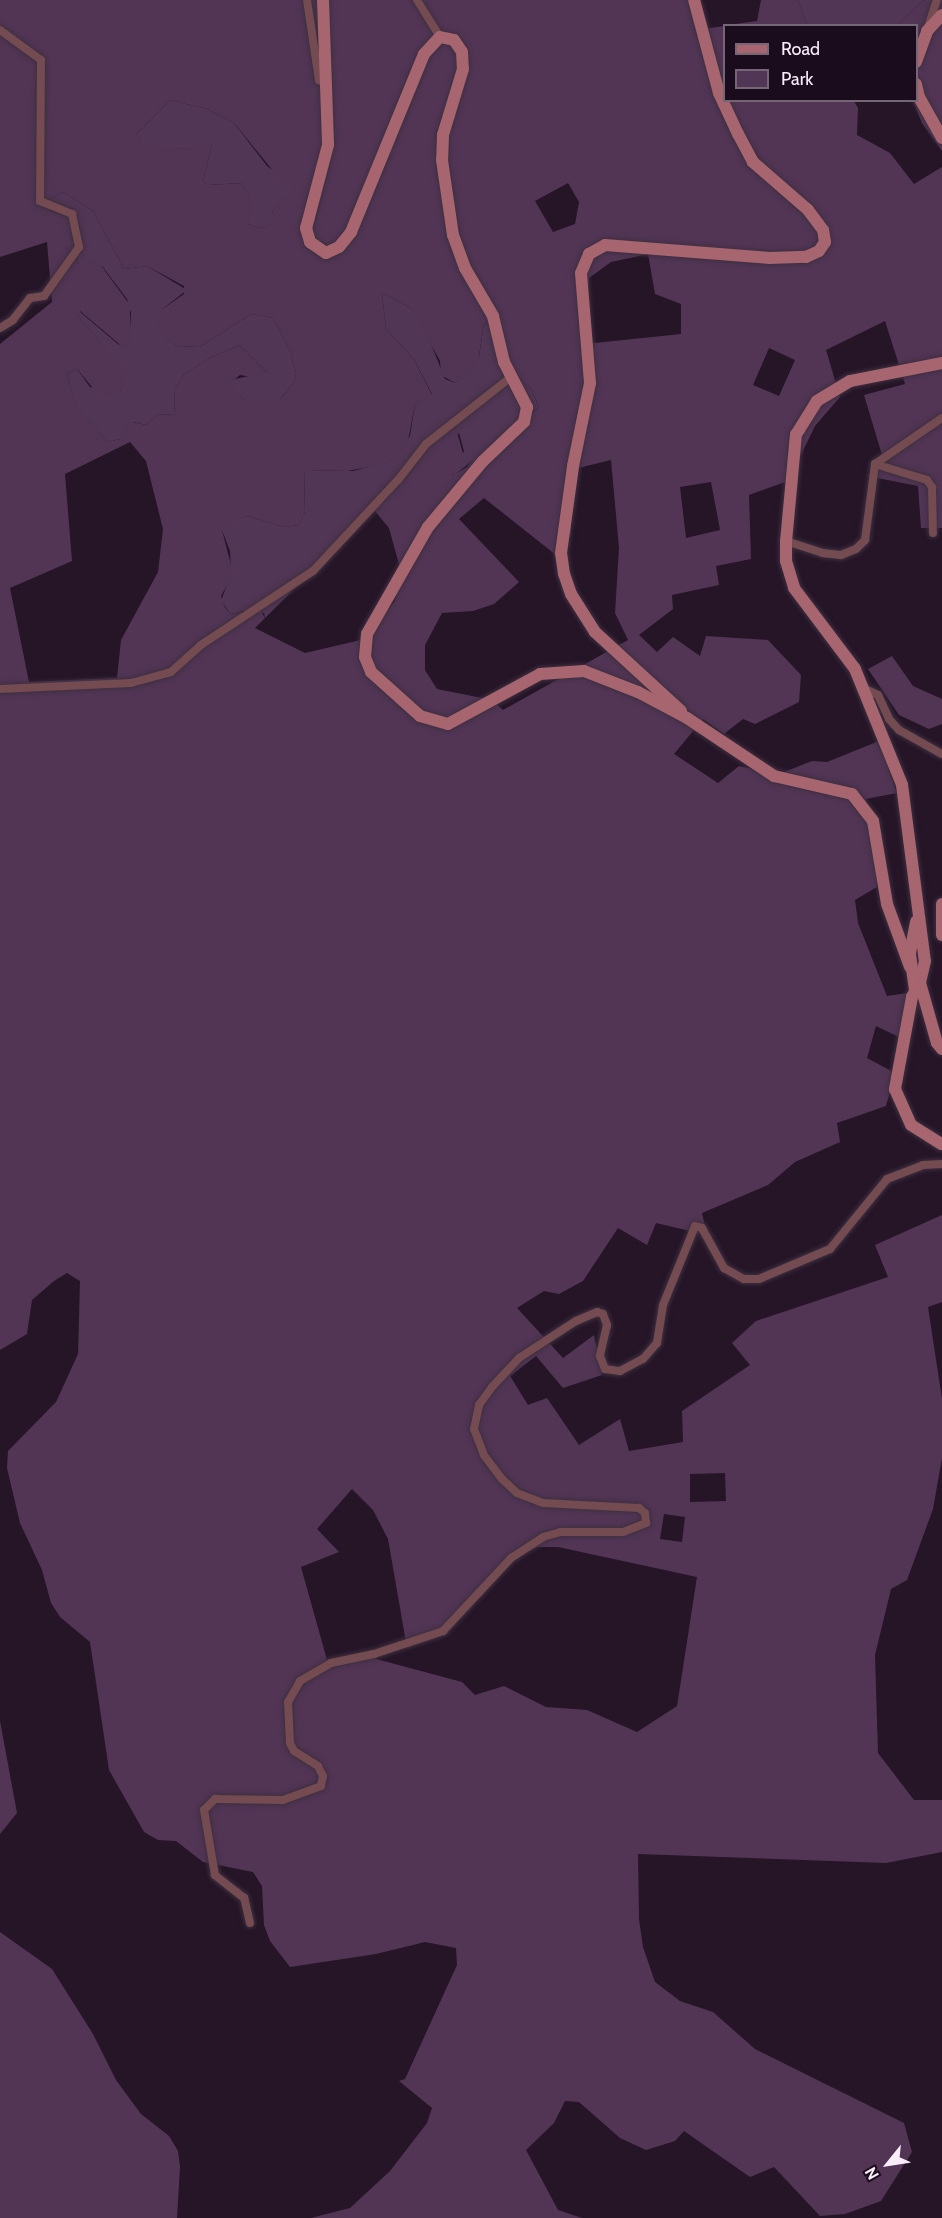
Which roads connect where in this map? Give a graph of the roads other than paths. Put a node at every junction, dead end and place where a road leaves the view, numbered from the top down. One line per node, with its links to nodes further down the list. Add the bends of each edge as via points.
1 (308, 0): 11 (street, via 319,80)
2 (323, 0): 11 (street)
3 (417, 0): 9 (street)
4 (694, 0): 13 (street)
5 (937, 0): 8 (street)
6 (942, 15): 8 (street)
7 (0, 30): 16 (street, via 41,60 40,201 72,214 79,247 44,296 30,298 13,320)
8 (927, 31): 10 (street)
9 (440, 37): 11 (street, via 424,54 351,232 339,247 326,253 310,242 306,228 328,145); 18 (street, via 454,40 462,52 463,69 443,135 442,160 453,234 465,268 493,316)
10 (918, 56)
11 (326, 84)
12 (918, 93): 15 (street)
13 (723, 102)
14 (723, 102): 25 (street, via 753,162 807,209 823,230 825,242 819,251 806,257 770,258 605,245 590,254 581,273 590,383 561,553 571,594 595,632)
15 (942, 138)
16 (0, 328)
17 (942, 363): 22 (street, via 850,381 817,400 796,434)
18 (511, 377): 23 (street, via 426,444 398,480 313,571 201,645 171,672 131,683); 25 (street, via 527,407 524,422 483,461 428,527 367,634 365,657 371,672 420,716 438,723 459,721 540,674 569,669 598,674)
19 (942, 418): 20 (street)
20 (875, 464): 21 (street, via 927,480 932,487); 22 (street, via 865,540 856,549 841,555 822,553)
21 (933, 533)
22 (786, 541): 24 (street, via 787,568 794,588 834,637)
23 (0, 689)
24 (865, 689): 26 (street, via 878,695 899,730); 28 (street, via 902,785)
25 (687, 718): 30 (street, via 760,770 841,789 861,801 873,821 887,904)
26 (942, 754)
27 (942, 904): 29 (street)
28 (917, 918): 30 (street); 31 (street, via 925,961)
29 (942, 935)
30 (910, 967): 31 (street)
31 (918, 986): 32 (street, via 928,1001); 33 (street, via 896,1082 897,1100 911,1125)
32 (942, 1049)
33 (942, 1144)
34 (942, 1164): 35 (street, via 923,1165 887,1179 830,1249 759,1279 744,1279 724,1268 702,1228 695,1227 663,1305 657,1344 643,1359 620,1371 605,1369 600,1356 607,1325 603,1314 597,1312 519,1358 492,1387 479,1405 474,1429 484,1455 502,1479 518,1493 543,1503 639,1509 645,1513 646,1523 623,1532 561,1532 543,1537 511,1558 442,1631 374,1654 331,1663 300,1681 288,1702 290,1743 294,1751 318,1766 323,1776 321,1786 283,1800 215,1799 204,1810 212,1869 219,1879 237,1888 244,1898)
35 (250, 1923)

